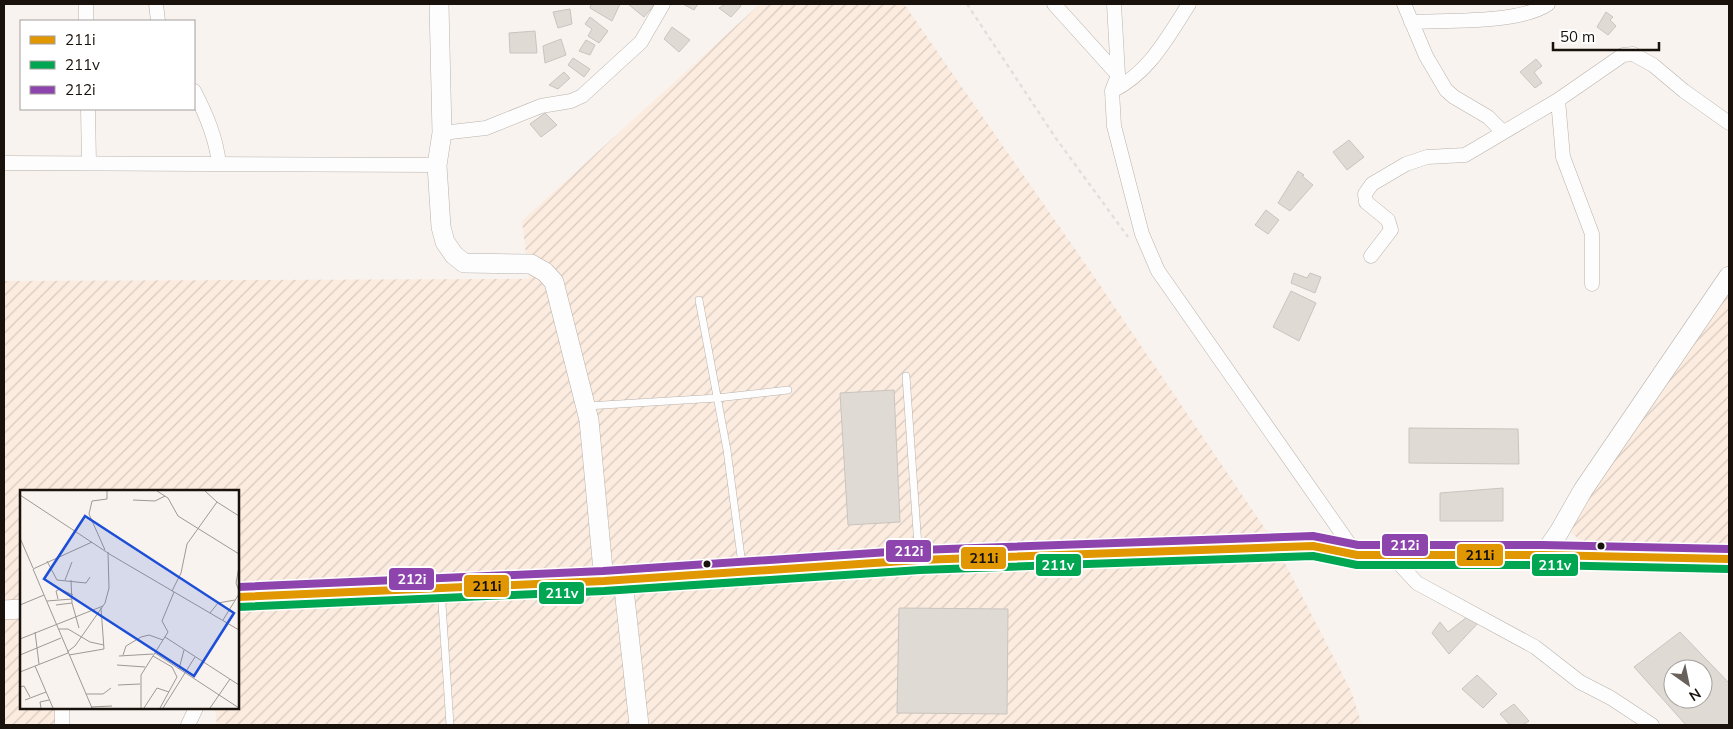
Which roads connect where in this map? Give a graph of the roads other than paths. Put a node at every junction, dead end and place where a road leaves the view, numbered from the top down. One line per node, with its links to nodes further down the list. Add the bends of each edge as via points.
1 (86, 4): 10 (street)
2 (156, 4): 11 (street)
3 (439, 4): 20 (main road)
4 (663, 4): 20 (street, via 641,42 582,96 541,106 486,128)
5 (1054, 4): 13 (street)
6 (1114, 4): 13 (street)
7 (1189, 4): 14 (street, via 1138,75)
8 (1404, 4): 12 (street)
9 (1548, 4): 12 (street, via 1536,12 1517,17)
10 (86, 20)
11 (158, 20)
12 (1411, 22): 19 (street, via 1446,90 1488,117)
13 (1118, 75): 14 (street)
14 (1112, 91): 34 (street, via 1114,126 1142,234 1158,271)
15 (195, 93): 23 (street, via 206,114)
16 (1558, 100): 18 (street, via 1612,61 1634,54 1654,65); 19 (street); 27 (street, via 1563,157 1592,234)
17 (88, 110): 22 (street)
18 (1729, 123)
19 (1502, 132): 25 (street, via 1465,155 1427,157 1406,164 1366,190 1366,202 1388,220 1391,230)
20 (442, 133): 24 (main road)
21 (4, 163): 22 (street)
22 (88, 163): 23 (street)
23 (219, 164): 24 (street)
24 (438, 165): 32 (main road, via 441,227 445,242 454,255 474,264 531,264 554,282)
25 (1372, 256)
26 (1729, 276): 35 (main road, via 1583,490)
27 (1592, 284)
28 (699, 300): 31 (lane)
29 (906, 376): 37 (lane)
30 (788, 390): 31 (lane)
31 (717, 398): 32 (lane); 38 (lane)
32 (586, 406): 39 (main road)
33 (1391, 554): 34 (main road); 35 (main road); 50 (street, via 1417,583 1519,637 1580,682)
34 (1357, 555): 37 (main road, via 1316,546)
35 (1543, 555): 36 (main road)
36 (1729, 559)
37 (919, 560): 38 (main road)
38 (743, 572): 39 (main road)
39 (614, 580): 40 (main road); 49 (main road)
40 (441, 589): 41 (main road); 48 (lane)
41 (239, 597)
42 (20, 609): 43 (main road)
43 (4, 610)
44 (62, 709): 46 (street)
45 (196, 709): 47 (street)
46 (62, 725)
47 (188, 725)
48 (450, 725)
49 (639, 725)
50 (1652, 725)

